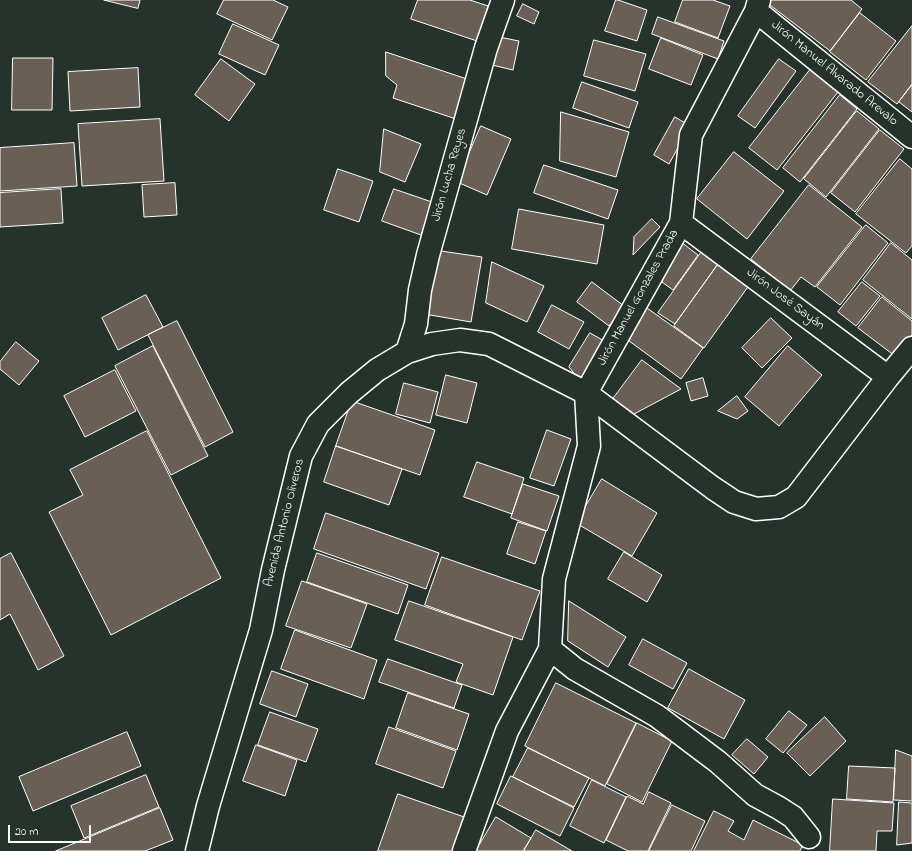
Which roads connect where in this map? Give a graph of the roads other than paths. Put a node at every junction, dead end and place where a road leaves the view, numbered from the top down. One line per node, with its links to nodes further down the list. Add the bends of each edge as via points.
1 (503, 0): 6 (street, Jirón Lucha Reyes, via 486,48 430,247 420,290 416,324)
2 (758, 5): 3 (street, Jirón Manuel Alvarado Arevalo); 4 (street, Jirón Manuel Gonzales Prada, via 691,135)
3 (912, 137)
4 (681, 223): 7 (street, Jirón José Sayán); 8 (street, Jirón Manuel Gonzales Prada)
5 (912, 348): 7 (street, Avenida Antonio Oliveros)
6 (407, 352): 8 (street, Avenida Antonio Oliveros, via 432,344 460,340 489,344); 11 (street, Avenida Antonio Oliveros, via 378,370 349,393 318,424 301,456 261,630)
7 (888, 377): 8 (street, Avenida Antonio Oliveros, via 796,497 779,507 756,509 734,502 713,488)
8 (586, 393): 9 (street, via 589,446 554,579)
9 (550, 649): 10 (street, via 575,669 657,716 718,762 755,795 793,818); 12 (street, via 508,731)
10 (809, 837)
11 (197, 851)
12 (464, 851)

